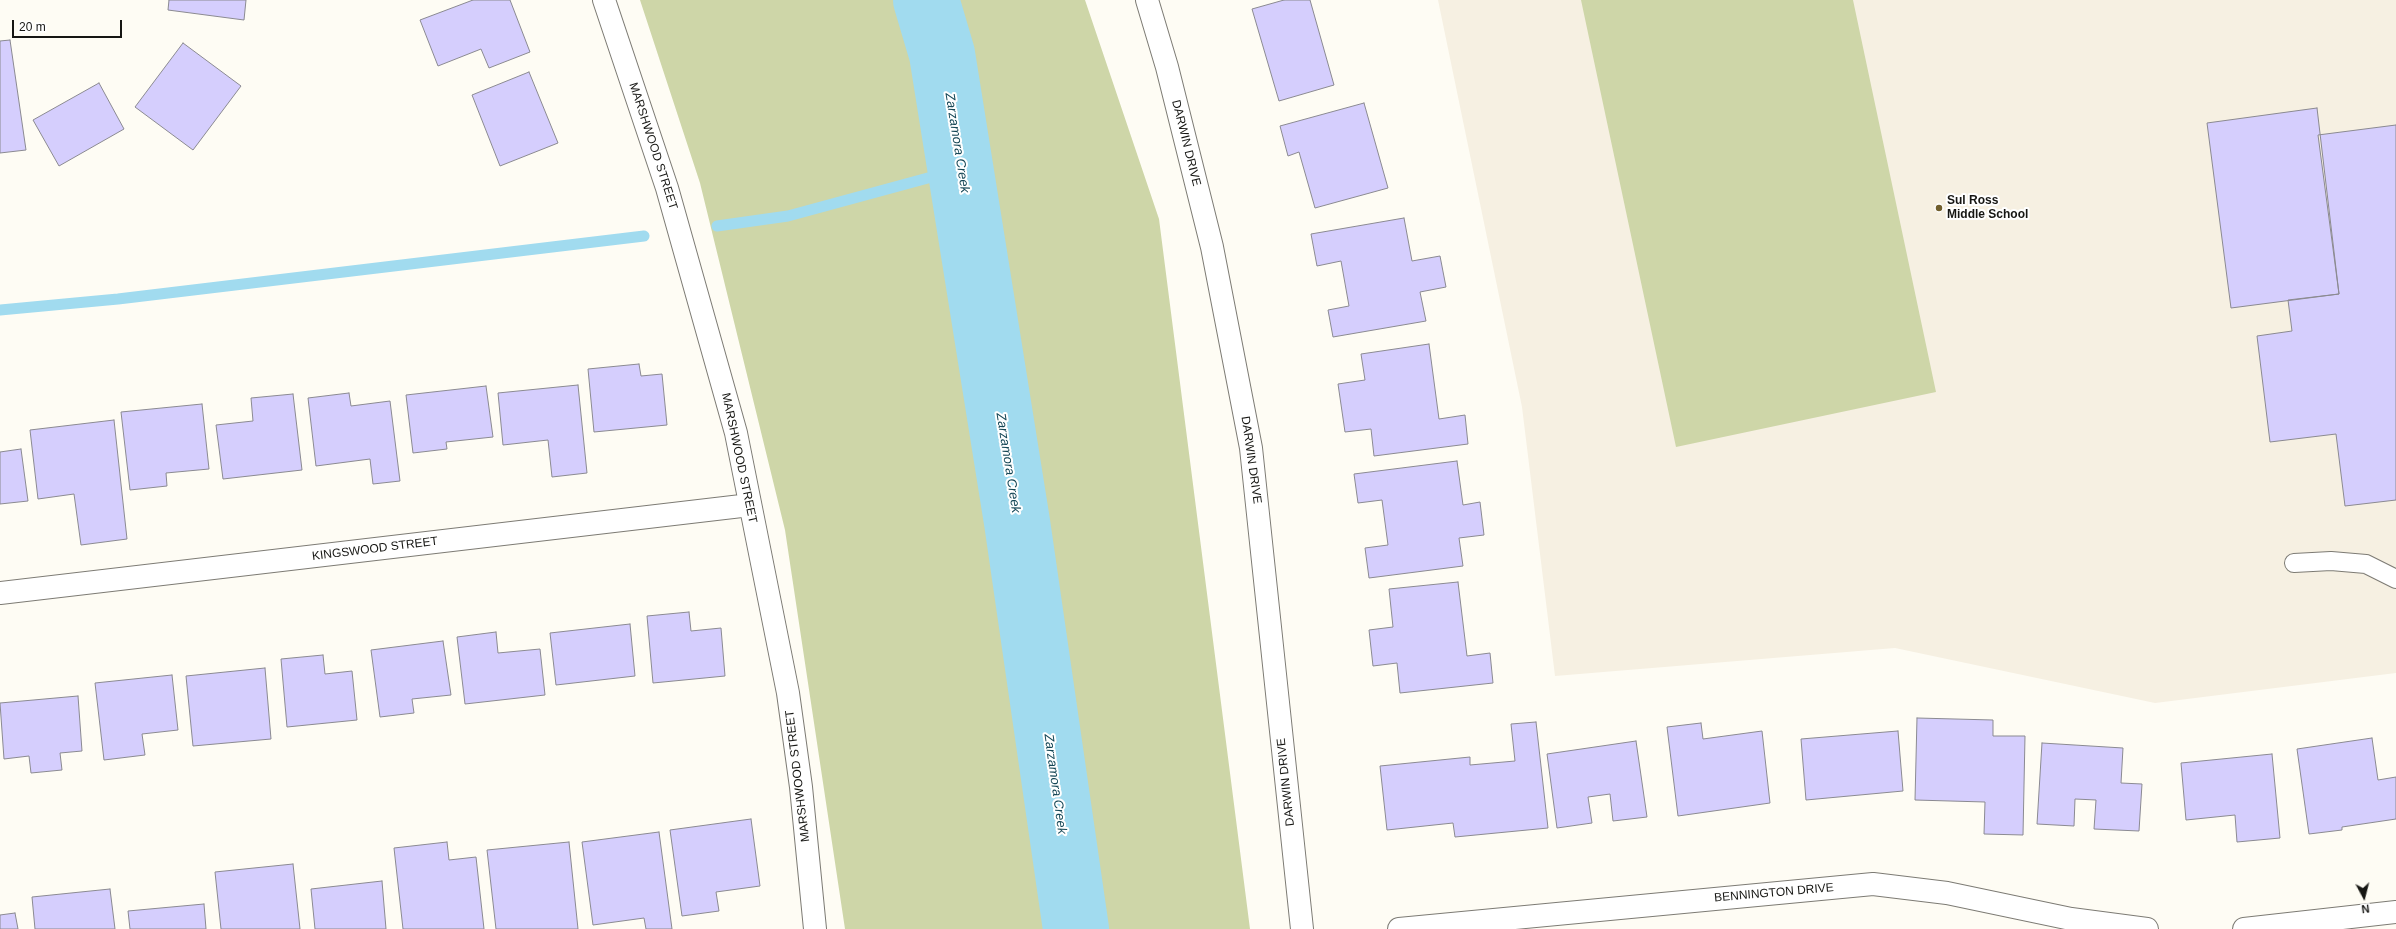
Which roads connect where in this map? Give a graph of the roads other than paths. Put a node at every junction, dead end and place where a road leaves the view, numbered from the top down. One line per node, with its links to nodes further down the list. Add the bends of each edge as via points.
1 (604, 0): 3 (street, MARSHWOOD STREET, via 667,188 736,433)
2 (1147, 0): 9 (street, DARWIN DRIVE, via 1167,67 1212,247 1251,448)
3 (750, 505): 6 (street, KINGSWOOD STREET); 8 (street, MARSHWOOD STREET, via 788,693 801,787)
4 (2294, 563): 5 (lane, via 2332,561 2366,564)
5 (2396, 579)
6 (0, 593)
7 (2396, 912): 12 (street)
8 (815, 929)
9 (1302, 929)
10 (1399, 929): 11 (street, BENNINGTON DRIVE, via 1873,884 1947,894 2071,919)
11 (2147, 929)
12 (2244, 929)

